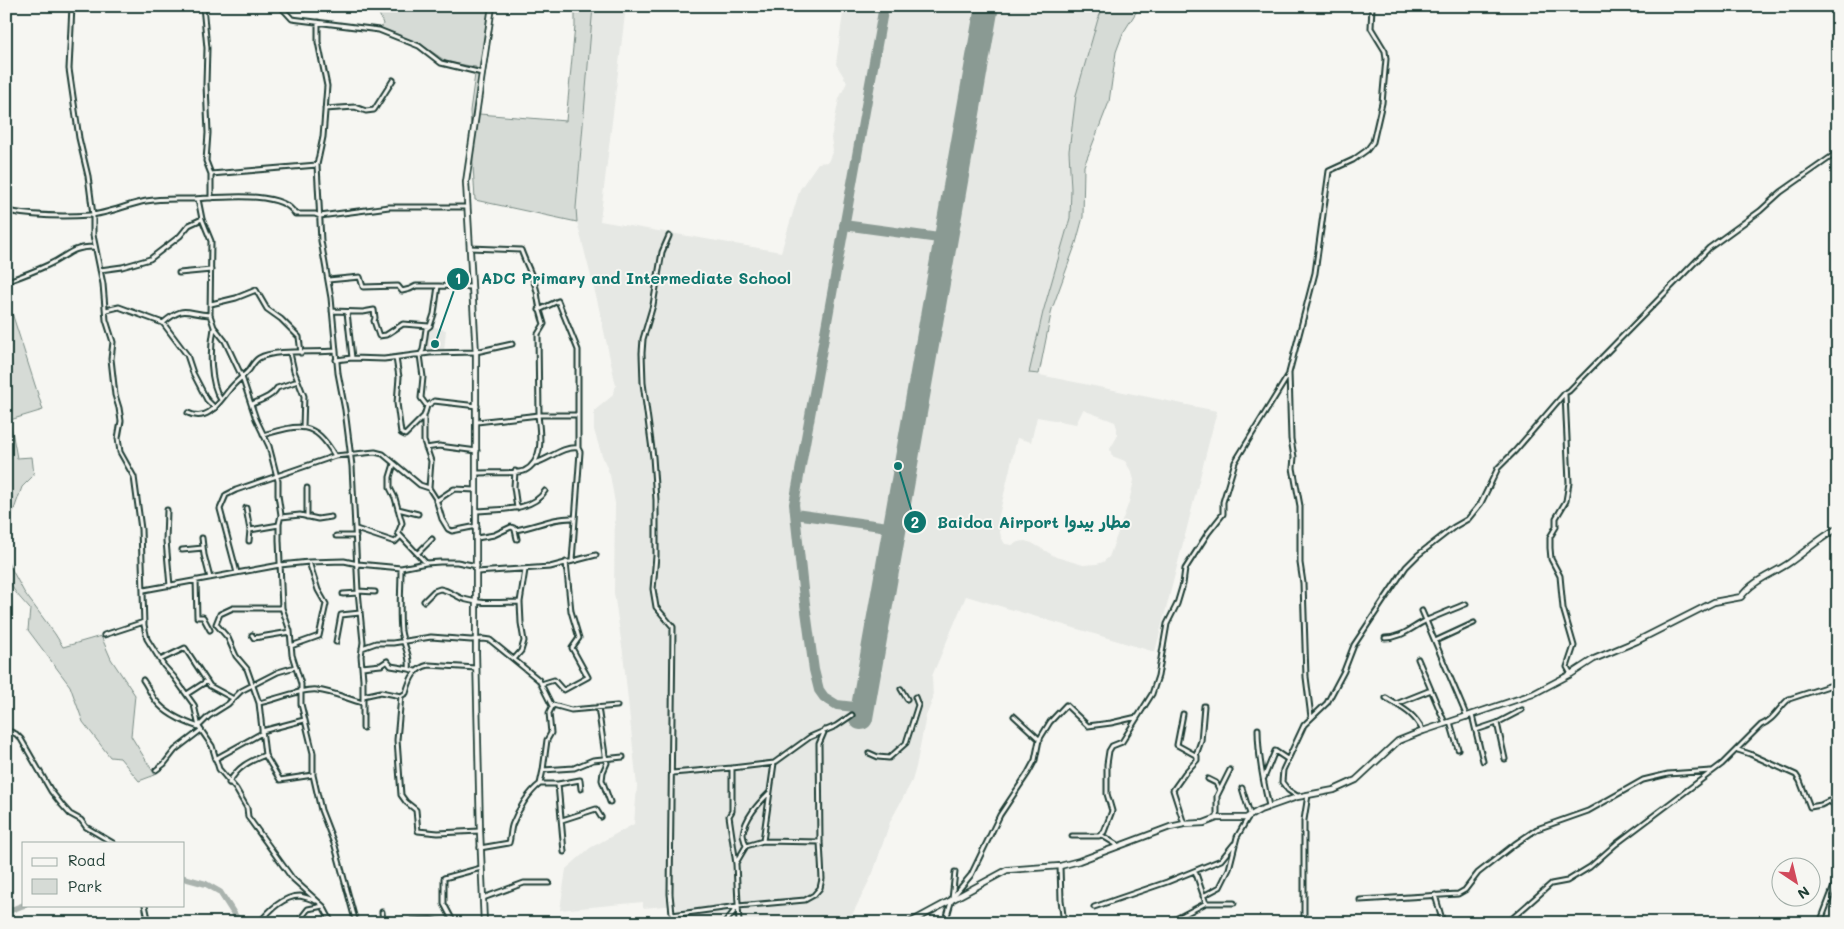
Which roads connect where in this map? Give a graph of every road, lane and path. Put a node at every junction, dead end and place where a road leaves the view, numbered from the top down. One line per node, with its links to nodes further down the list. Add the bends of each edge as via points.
1 (72, 6): 17 (street, via 69,69)
2 (203, 6): 12 (street, via 208,133 206,161)
3 (280, 6): 6 (street, via 292,19)
4 (492, 6): 7 (street)
5 (1372, 6): 48 (street, via 1371,28 1385,51 1380,116 1373,142 1367,150 1329,171 1315,274)
6 (318, 22): 7 (street, via 379,30 419,46 441,63); 9 (street, via 326,86)
7 (482, 73): 15 (street, via 467,168)
8 (393, 80): 9 (street, via 374,110 355,107)
9 (325, 109): 11 (street)
10 (1838, 152): 51 (street, via 1709,248)
11 (317, 165): 12 (street); 18 (street)
12 (211, 174): 13 (street)
13 (211, 198): 14 (street); 18 (street, via 250,197 287,205 295,214)
14 (198, 199): 17 (street, via 148,200); 19 (street)
15 (467, 207): 18 (street, via 389,207); 22 (street)
16 (6, 211): 17 (street, via 32,216)
17 (93, 215): 21 (street)
18 (320, 216): 26 (street)
19 (202, 219): 23 (street, via 150,259); 24 (street, via 211,241)
20 (669, 236): 216 (street, via 662,252 642,353 656,500 653,589 656,607 673,627)
21 (95, 246): 23 (street); 27 (street, via 75,249 50,264)
22 (470, 248): 29 (street); 32 (street, via 521,250 537,292)
23 (100, 270): 31 (street)
24 (211, 270): 25 (street); 30 (street)
25 (179, 273)
26 (328, 280): 28 (street, via 360,277 363,287 398,286 402,291 416,286); 33 (street)
27 (8, 281)
28 (438, 286): 29 (street); 37 (street)
29 (472, 287): 42 (street)
30 (211, 304): 35 (street); 43 (street, via 256,290 267,309 299,337)
31 (106, 310): 36 (street, via 119,307); 121 (street, via 112,342 115,395 121,420 118,438 120,452 134,477)
32 (539, 310): 58 (street, via 544,324 538,334); 59 (street, via 558,301 573,335 578,350)
33 (332, 311): 34 (street); 40 (street)
34 (348, 312): 37 (street, via 375,311 374,322 379,336 403,324); 45 (street)
35 (210, 315): 36 (street, via 182,311); 38 (street)
36 (163, 323): 56 (street, via 187,355 207,400)
37 (430, 326): 44 (street)
38 (214, 327): 49 (street, via 225,341); 52 (street, via 211,358)
39 (512, 344): 42 (street)
40 (335, 351): 43 (street); 47 (street)
41 (290, 352): 43 (street); 49 (street, via 257,359); 50 (street)
42 (476, 352): 44 (street); 55 (street)
43 (301, 353)
44 (420, 355): 46 (street); 54 (street, via 421,398)
45 (352, 358): 46 (street); 47 (street)
46 (396, 358): 60 (street, via 400,377 397,402 401,433 405,435)
47 (336, 360): 67 (street)
48 (1289, 373): 183 (street, via 1235,462 1223,502 1224,514 1185,569 1177,604 1167,624 1158,676 1152,694); 184 (street)
49 (242, 377): 52 (street); 53 (street)
50 (298, 381): 53 (street, via 277,388 266,399); 62 (street, via 304,396)
51 (1565, 393): 154 (street, via 1569,483 1566,501 1550,537 1550,548 1551,559 1560,576 1563,608 1574,646 1567,667); 184 (street, via 1498,468 1481,503 1468,519 1406,567 1354,645 1327,703)
52 (221, 400): 56 (street)
53 (252, 404): 63 (street)
54 (427, 406): 55 (street, via 434,401); 60 (street)
55 (477, 406): 61 (street)
56 (215, 408): 57 (street, via 199,416)
57 (188, 413)
58 (538, 415): 59 (street); 61 (street); 69 (street, via 540,446)
59 (577, 415): 65 (street)
60 (424, 416): 64 (street)
61 (477, 422): 66 (street)
62 (303, 427): 63 (street, via 290,427); 68 (street, via 316,431)
63 (263, 435): 73 (street)
64 (426, 448): 66 (street, via 439,446); 75 (street, via 431,461)
65 (578, 448): 69 (street, via 562,450); 88 (street)
66 (477, 451): 72 (street)
67 (350, 455): 68 (street); 70 (street, via 375,452 383,454); 92 (street)
68 (335, 456): 73 (street)
69 (535, 463): 71 (street, via 523,471)
70 (394, 464): 75 (street, via 420,485); 81 (street, via 390,488)
71 (515, 471): 72 (street); 80 (street)
72 (477, 473): 76 (street)
73 (276, 476): 87 (street); 116 (street, via 226,495 220,509)
74 (307, 488): 85 (street)
75 (429, 488): 78 (street)
76 (477, 490): 78 (street, via 454,489); 83 (street)
77 (544, 491): 80 (street, via 530,504)
78 (436, 501): 90 (street, via 448,529)
79 (246, 508): 93 (street)
80 (517, 508): 83 (street)
81 (398, 509): 84 (street); 97 (street, via 402,523 398,533)
82 (167, 510): 120 (street)
83 (477, 511): 90 (street)
84 (418, 514)
85 (307, 517): 86 (street); 87 (street)
86 (331, 517)
87 (281, 518): 89 (street)
88 (574, 518): 94 (street, via 550,520); 107 (street)
89 (279, 525): 93 (street); 112 (street)
90 (477, 526): 99 (street)
91 (1838, 528): 154 (street, via 1753,584 1741,597 1714,602)
92 (356, 529): 96 (street); 97 (street, via 395,542)
93 (250, 530): 102 (street)
94 (515, 530): 99 (street, via 511,527); 101 (street)
95 (336, 536): 96 (street)
96 (356, 536): 111 (street)
97 (400, 537): 105 (street)
98 (202, 538): 103 (street)
99 (477, 538): 113 (street)
100 (432, 539): 105 (street)
101 (517, 540)
102 (250, 541)
103 (203, 548): 104 (street); 118 (street)
104 (182, 550)
105 (417, 553): 110 (street)
106 (596, 555): 107 (street)
107 (572, 561): 109 (street)
108 (310, 562): 111 (street); 112 (street); 144 (street, via 326,604 325,613 319,636)
109 (566, 562): 115 (street); 159 (street, via 571,612 579,638 572,648 588,677 564,690 554,680)
110 (426, 563): 113 (street, via 457,562); 114 (street)
111 (358, 564): 114 (street); 122 (street)
112 (280, 565): 116 (street); 129 (street)
113 (477, 566): 117 (street)
114 (401, 568): 140 (street, via 401,632)
115 (524, 570): 117 (street); 127 (street)
116 (237, 572): 118 (street)
117 (477, 572): 126 (street)
118 (210, 578): 119 (street)
119 (196, 580): 120 (street); 134 (street, via 197,617 203,617 209,631)
120 (170, 586): 121 (street)
121 (144, 590): 133 (street)
122 (358, 592): 123 (street); 124 (street); 131 (street)
123 (375, 592)
124 (343, 594)
125 (424, 602): 126 (street, via 440,588)
126 (477, 602): 127 (street); 141 (street)
127 (520, 602): 146 (street, via 524,640 521,651)
128 (1466, 604): 132 (street)
129 (282, 608): 134 (street, via 233,608 220,614); 136 (street)
130 (1422, 611): 132 (street)
131 (360, 613): 143 (street, via 341,615); 145 (street)
132 (1426, 621): 139 (street, via 1404,634); 185 (street)
133 (144, 622): 137 (street); 148 (street, via 147,639)
134 (216, 624): 158 (street, via 247,669)
135 (1474, 624): 142 (street)
136 (290, 632): 138 (street, via 254,638); 144 (street)
137 (104, 635)
138 (252, 635)
139 (1385, 638)
140 (404, 640): 141 (street, via 431,636); 145 (street); 152 (street)
141 (477, 640): 146 (street, via 494,641); 151 (street)
142 (1435, 641)
143 (336, 642)
144 (291, 646): 149 (street)
145 (361, 648): 150 (street)
146 (514, 658): 159 (street)
147 (1418, 659): 161 (street)
148 (160, 660): 156 (street, via 185,648); 163 (street)
149 (295, 667): 158 (street); 162 (street)
150 (362, 667): 152 (street, via 386,661 391,666); 164 (street)
151 (477, 668): 153 (street, via 429,665); 237 (street)
152 (409, 669): 153 (street)
153 (415, 672): 165 (street, via 406,692)
154 (1571, 674): 181 (street, via 1533,694)
155 (143, 680): 189 (street, via 164,708)
156 (207, 681): 163 (street); 167 (street)
157 (1838, 683): 200 (street, via 1789,698)
158 (252, 684): 167 (street); 170 (street)
159 (541, 684): 173 (street)
160 (901, 688): 169 (street)
161 (1431, 690): 172 (street); 187 (street)
162 (302, 692): 170 (street); 171 (street, via 334,693); 186 (street)
163 (187, 694): 189 (street, via 194,705)
164 (363, 696): 165 (street, via 380,692); 171 (street)
165 (400, 696): 237 (street, via 397,740 401,795 416,810 418,831)
166 (915, 696): 201 (street, via 918,705 906,743 889,758)
167 (232, 698): 189 (street, via 209,716)
168 (1386, 698): 172 (street)
169 (907, 700)
170 (259, 703): 196 (street)
171 (363, 703): 190 (street)
172 (1396, 704): 195 (street, via 1414,717)
173 (552, 706): 177 (street, via 571,710); 213 (street, via 549,713 551,733)
174 (617, 706): 177 (street)
175 (1063, 706): 198 (street)
176 (1204, 706): 203 (street, via 1201,741)
177 (598, 707): 205 (street)
178 (1522, 710): 188 (street)
179 (1183, 714): 203 (street, via 1177,744)
180 (852, 715): 193 (street)
181 (1472, 715): 185 (street); 194 (street)
182 (1014, 716): 198 (street)
183 (1137, 717): 197 (street, via 1088,726 1066,705); 238 (street, via 1122,742 1109,751 1107,794 1112,811)
184 (1311, 717): 207 (street)
185 (1467, 717): 187 (street)
186 (304, 720): 196 (street); 217 (street, via 313,753)
187 (1448, 723): 195 (street); 199 (street)
188 (1497, 723): 194 (street); 208 (street)
189 (200, 728): 206 (street, via 212,746); 212 (street)
190 (363, 728)
191 (1258, 729): 219 (street)
192 (6, 730): 241 (street, via 21,739 51,791 70,814 92,832)
193 (824, 730): 210 (street); 242 (street, via 819,744)
194 (1476, 730): 209 (street)
195 (1423, 731): 227 (street, via 1398,741 1356,780 1334,790)
196 (262, 732): 202 (street); 206 (street)
197 (1044, 732): 198 (street); 258 (street, via 1028,773 1000,815 971,875)
198 (1040, 741)
199 (1458, 749)
200 (1737, 750): 215 (street); 230 (street, via 1796,775 1810,807 1829,800)
201 (869, 753)
202 (266, 755): 217 (street, via 280,780); 220 (street, via 251,760 234,773)
203 (1196, 755): 236 (street, via 1197,760 1174,790)
204 (623, 757): 205 (street)
205 (607, 758): 213 (street, via 574,768); 229 (street, via 602,780)
206 (215, 759): 220 (street)
207 (1287, 759): 219 (street, via 1275,751); 228 (street, via 1282,782)
208 (1505, 760)
209 (1483, 761)
210 (774, 763): 211 (street); 226 (street)
211 (732, 768): 216 (street); 248 (street, via 732,811 729,816)
212 (156, 770)
213 (543, 770): 221 (street)
214 (1230, 770): 225 (street)
215 (1712, 771): 255 (street, via 1668,774 1643,780 1588,811 1537,829 1478,874 1462,892); 288 (street, via 1590,867 1567,881 1551,884)
216 (672, 773): 268 (street)
217 (313, 775): 274 (street)
218 (1208, 779): 225 (street)
219 (1263, 781): 231 (street)
220 (229, 783): 260 (street, via 236,789 248,808 248,817 284,868)
221 (540, 784): 222 (street); 246 (street, via 520,806 508,843)
222 (558, 784): 224 (street, via 580,780); 235 (street)
223 (1242, 788): 234 (street, via 1250,814)
224 (581, 789)
225 (1219, 790): 233 (street)
226 (770, 793): 240 (street); 244 (street, via 748,820 743,834)
227 (1308, 795): 228 (street); 286 (street, via 1304,820)
228 (1297, 797): 231 (street)
229 (610, 802)
230 (1838, 802)
231 (1269, 806): 234 (street)
232 (601, 817): 235 (street, via 596,809)
233 (1217, 818): 234 (street); 236 (street, via 1204,823)
234 (1246, 818): 243 (street)
235 (562, 820): 247 (street)
236 (1184, 824): 245 (street)
237 (480, 831): 246 (street)
238 (1101, 835): 239 (street); 245 (street)
239 (1072, 836)
240 (763, 840): 242 (street); 244 (street)
241 (112, 842)
242 (820, 842): 265 (street, via 822,879 814,894 806,900)
243 (1234, 844): 252 (street, via 1221,860); 256 (street, via 1229,869 1220,887)
244 (746, 846): 248 (street)
245 (1120, 846): 249 (street)
246 (480, 848): 250 (street)
247 (564, 852)
248 (736, 864): 265 (street)
249 (1060, 866): 258 (street, via 1007,870); 284 (street)
250 (481, 868): 257 (street); 277 (street, via 444,878 444,904)
251 (1838, 870): 289 (street)
252 (1195, 871): 256 (street); 266 (street)
253 (955, 872): 258 (street)
254 (549, 883): 257 (street, via 524,883)
255 (1435, 895): 259 (street); 287 (street)
256 (1203, 896): 261 (street)
257 (483, 898): 278 (street)
258 (952, 899): 282 (street); 283 (street)
259 (1360, 900)
260 (318, 901): 264 (street); 272 (street, via 300,896 285,900)
261 (1206, 903): 262 (street); 285 (street)
262 (1234, 903)
263 (145, 906): 271 (street)
264 (323, 906): 269 (street, via 308,909); 273 (street)
265 (738, 906): 268 (street); 280 (street); 281 (street)
266 (1094, 907)
267 (382, 912): 275 (street)
268 (672, 915): 279 (street)
269 (301, 918)
270 (412, 921): 276 (street)
271 (149, 923)
272 (259, 923)
273 (332, 923)
274 (356, 923)
275 (383, 923)
276 (444, 923)
277 (454, 923)
278 (484, 923)
279 (673, 923)
280 (725, 923)
281 (739, 923)
282 (909, 923)
283 (945, 923)
284 (1064, 923)
285 (1168, 923)
286 (1304, 923)
287 (1443, 923)
288 (1507, 923)
289 (1820, 923)

